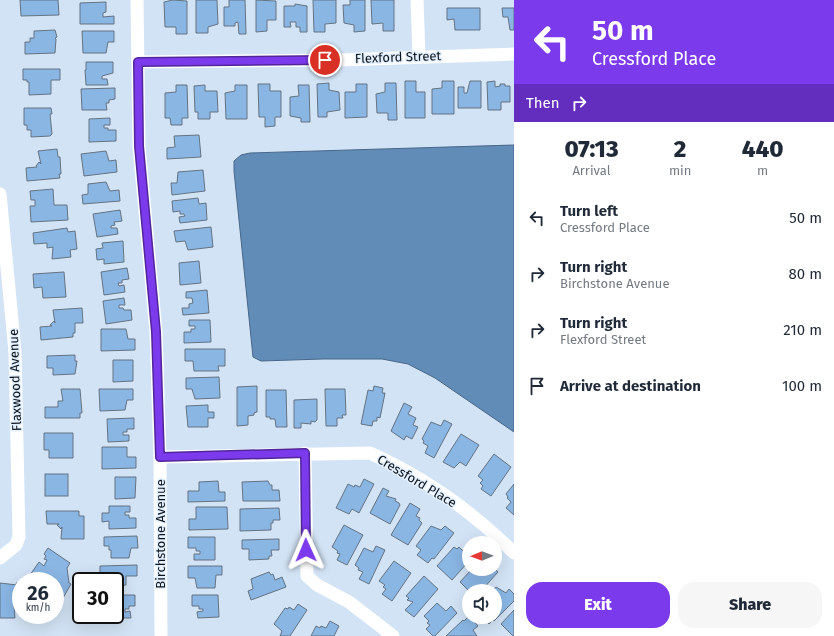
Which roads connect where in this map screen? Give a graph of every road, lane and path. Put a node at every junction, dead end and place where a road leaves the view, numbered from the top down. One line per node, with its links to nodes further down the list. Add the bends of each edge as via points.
1 (137, 0): 5 (street, Birchstone Avenue)
2 (417, 0): 4 (street)
3 (514, 54): 4 (street, Flexford Street)
4 (419, 56): 5 (street, Flexford Street, via 340,60)
5 (138, 62): 9 (street, Birchstone Avenue, via 139,146 156,332)
6 (0, 194): 7 (street, Flaxwood Avenue)
7 (2, 225): 11 (street, Flaxwood Avenue, via 15,352 19,537 16,545)
8 (305, 453): 9 (street, Cressford Place); 10 (street, Cressford Place, via 370,453 459,505); 13 (street, via 307,576 317,585 349,602)
9 (160, 457): 12 (street, Birchstone Avenue)
10 (514, 553)
11 (0, 558)
12 (161, 636)
13 (393, 636)

